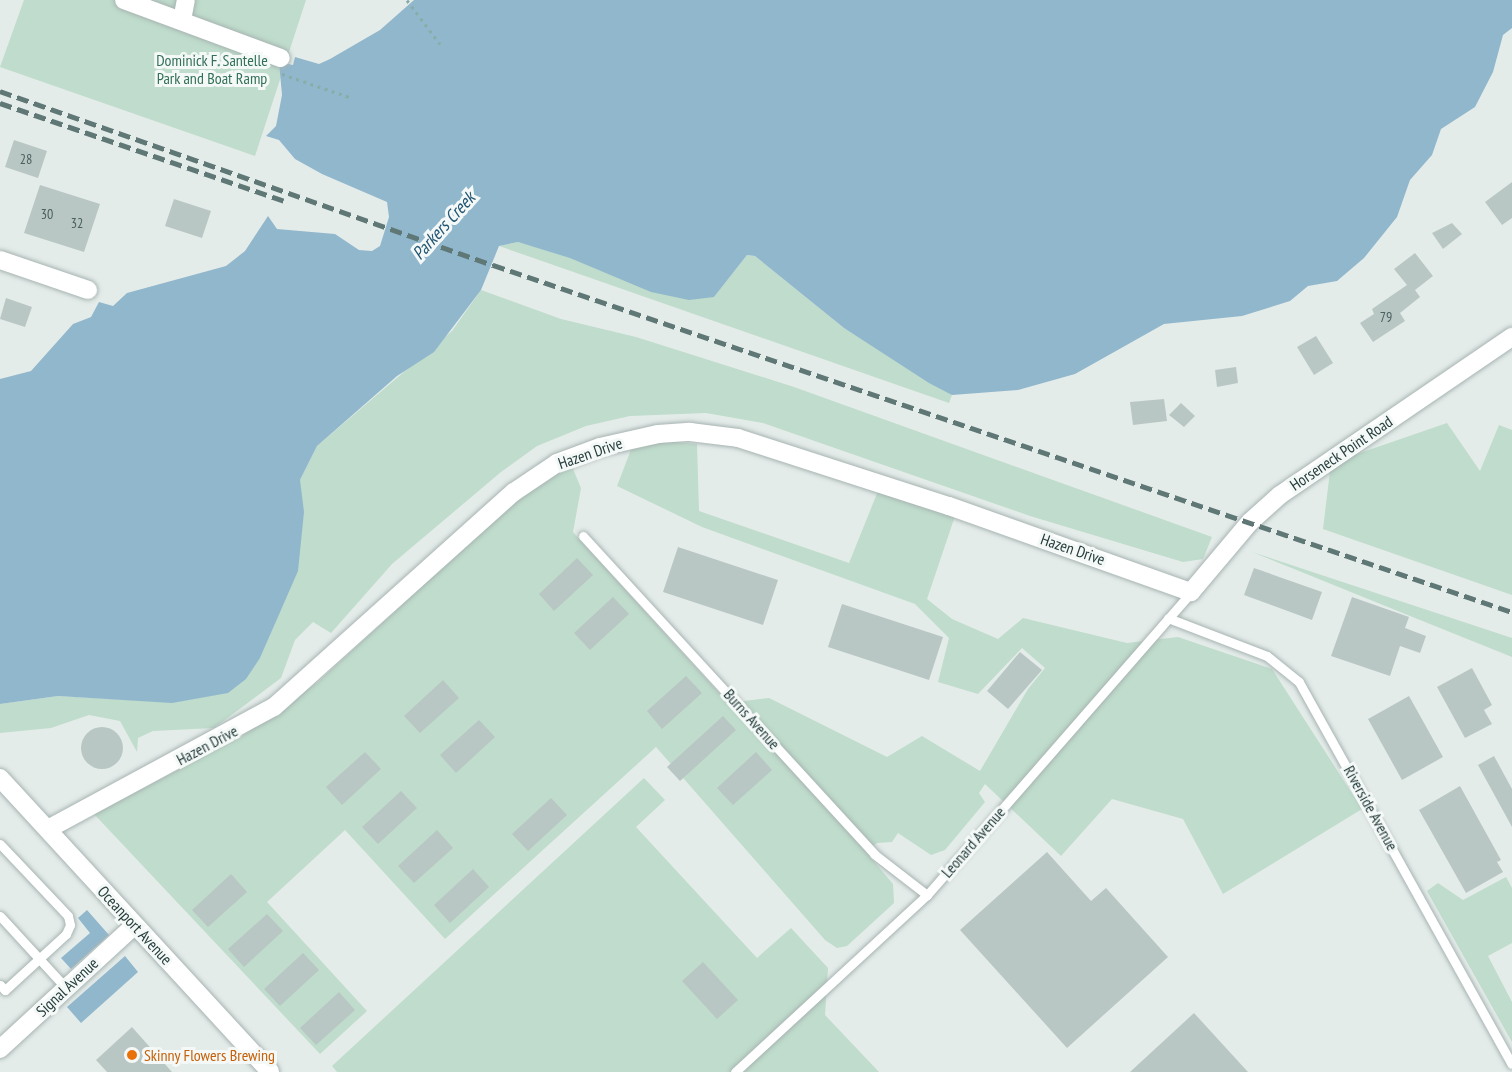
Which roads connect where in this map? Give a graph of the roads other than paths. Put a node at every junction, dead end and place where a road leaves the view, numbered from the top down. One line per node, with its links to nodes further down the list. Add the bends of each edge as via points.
1 (124, 0): 3 (street)
2 (186, 0): 3 (street)
3 (182, 20): 4 (street)
4 (278, 65)
5 (0, 260): 6 (street)
6 (88, 290)
7 (1512, 337): 9 (street, Horseneck Point Road, via 1280,495 1250,522)
8 (583, 536): 14 (lane, Burns Avenue, via 874,854)
9 (1191, 592): 10 (lane, Leonard Avenue); 12 (street, Hazen Drive, via 949,506 745,440 690,432 634,439 557,463 535,476 274,707)
10 (1168, 618): 14 (lane, Leonard Avenue); 21 (lane, Riverside Avenue, via 1267,656 1299,682)
11 (0, 778): 12 (street, Oceanport Avenue)
12 (48, 829): 16 (street, Oceanport Avenue)
13 (0, 844): 17 (lane, via 68,916 66,934)
14 (927, 894): 23 (lane, Leonard Avenue)
15 (0, 916): 17 (lane)
16 (135, 925): 19 (street, Signal Avenue); 22 (street, Oceanport Avenue)
17 (38, 958): 18 (lane, via 5,990); 19 (lane)
18 (0, 985)
19 (66, 988): 20 (street, Signal Avenue)
20 (0, 1049)
21 (1512, 1064)
22 (270, 1072)
23 (735, 1072)

